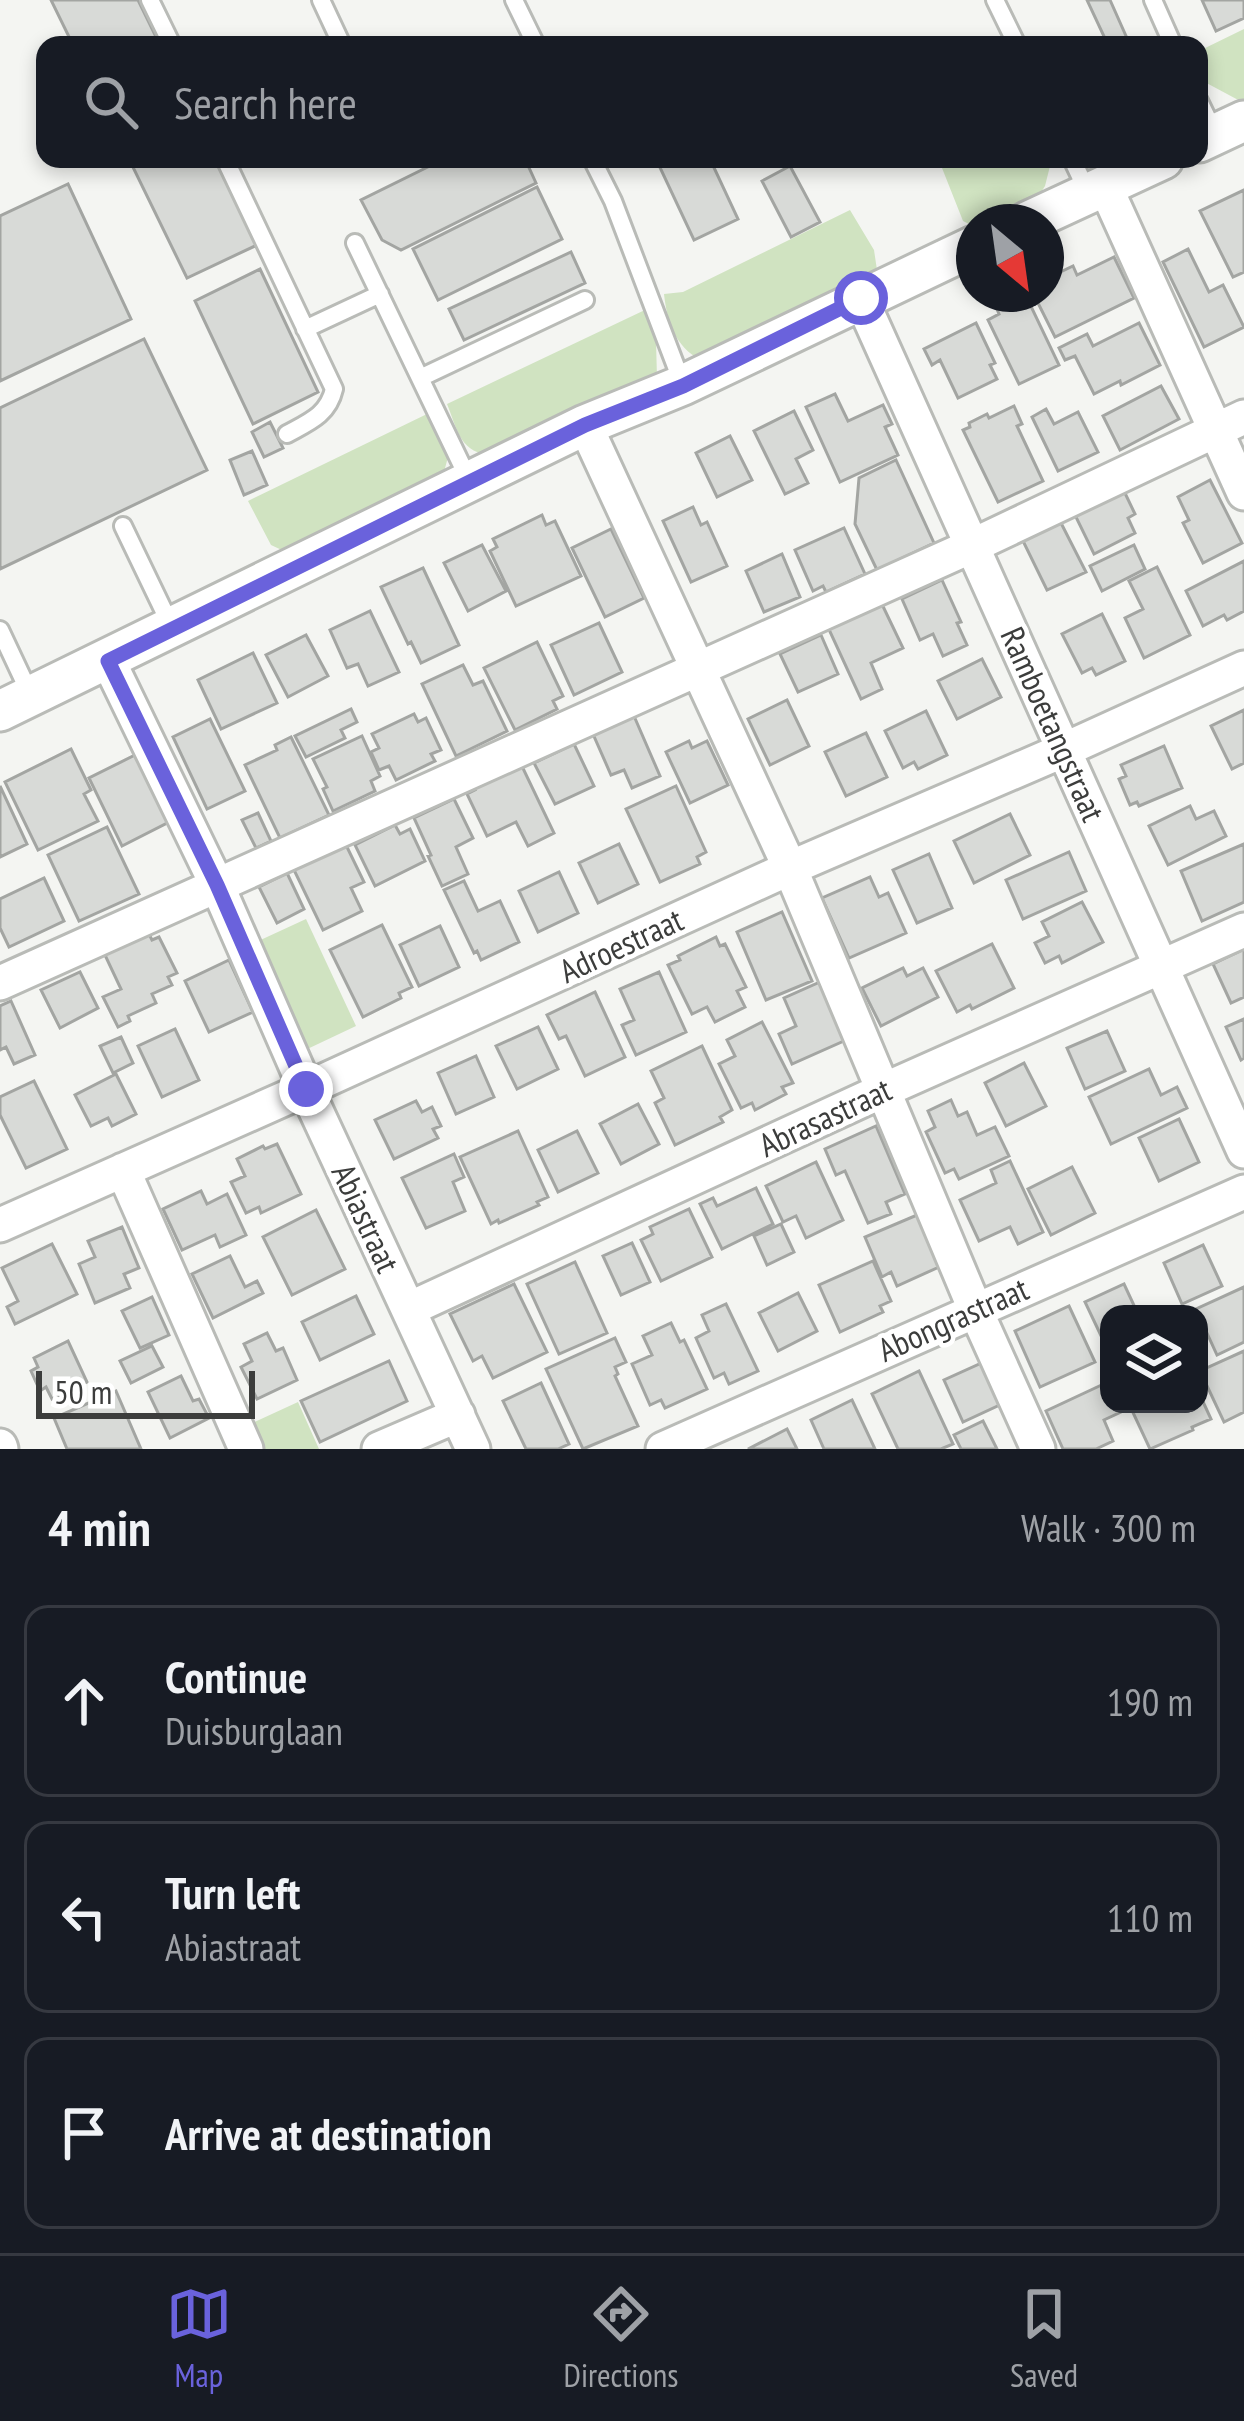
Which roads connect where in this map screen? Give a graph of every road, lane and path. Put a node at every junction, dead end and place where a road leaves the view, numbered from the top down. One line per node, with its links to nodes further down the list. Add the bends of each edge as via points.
1 (150, 0): 6 (lane)
2 (321, 0): 7 (lane)
3 (514, 0): 8 (lane)
4 (995, 0): 9 (lane)
5 (1153, 0): 10 (lane)
6 (168, 36)
7 (338, 36)
8 (532, 36)
9 (1013, 36)
10 (1169, 36)
11 (229, 168): 21 (lane)
12 (596, 168): 23 (lane)
13 (1131, 168): 14 (street)
14 (1088, 180): 15 (street); 24 (street)
15 (1053, 204)
16 (355, 243): 18 (lane)
17 (956, 255): 19 (street)
18 (380, 294): 21 (lane); 22 (lane)
19 (861, 298): 23 (street); 30 (street, Ramboetangstraat)
20 (585, 300): 22 (lane)
21 (305, 329): 26 (lane, via 334,389 324,413)
22 (420, 378): 27 (lane)
23 (683, 386): 25 (street)
24 (1229, 423): 28 (street); 30 (street)
25 (585, 425): 27 (street); 35 (street)
26 (287, 434)
27 (470, 481): 31 (street)
28 (1244, 493)
29 (122, 526): 31 (lane)
30 (974, 545): 35 (street); 37 (street, Ramboetangstraat)
31 (172, 629): 33 (street)
32 (0, 630): 36 (lane)
33 (108, 661): 36 (street); 39 (street, Abiastraat)
34 (1244, 668): 37 (street, Adroestraat)
35 (698, 669): 38 (street); 39 (street)
36 (15, 704)
37 (1064, 750): 38 (street, Adroestraat); 41 (street, Ramboetangstraat)
38 (790, 868): 43 (street, Adroestraat); 44 (street)
39 (217, 885): 42 (street); 43 (street, Abiastraat)
40 (1244, 930): 41 (street, Abrasastraat)
41 (1161, 967): 44 (street, Abrasastraat); 45 (street, Ramboetangstraat)
42 (0, 983)
43 (306, 1089): 46 (street, Adroestraat); 49 (street, Abiastraat)
44 (884, 1090): 49 (street, Abrasastraat); 50 (street)
45 (1244, 1151)
46 (122, 1170): 48 (street, Adroestraat); 52 (street)
47 (1244, 1192): 50 (street, Abongrastraat)
48 (0, 1225)
49 (409, 1309): 51 (street, Abiastraat)
50 (975, 1309): 55 (street, Abongrastraat); 56 (street)
51 (458, 1415): 53 (street); 54 (street, Abiastraat)
52 (246, 1449)
53 (379, 1449)
54 (473, 1449)
55 (663, 1449)
56 (1038, 1449)

